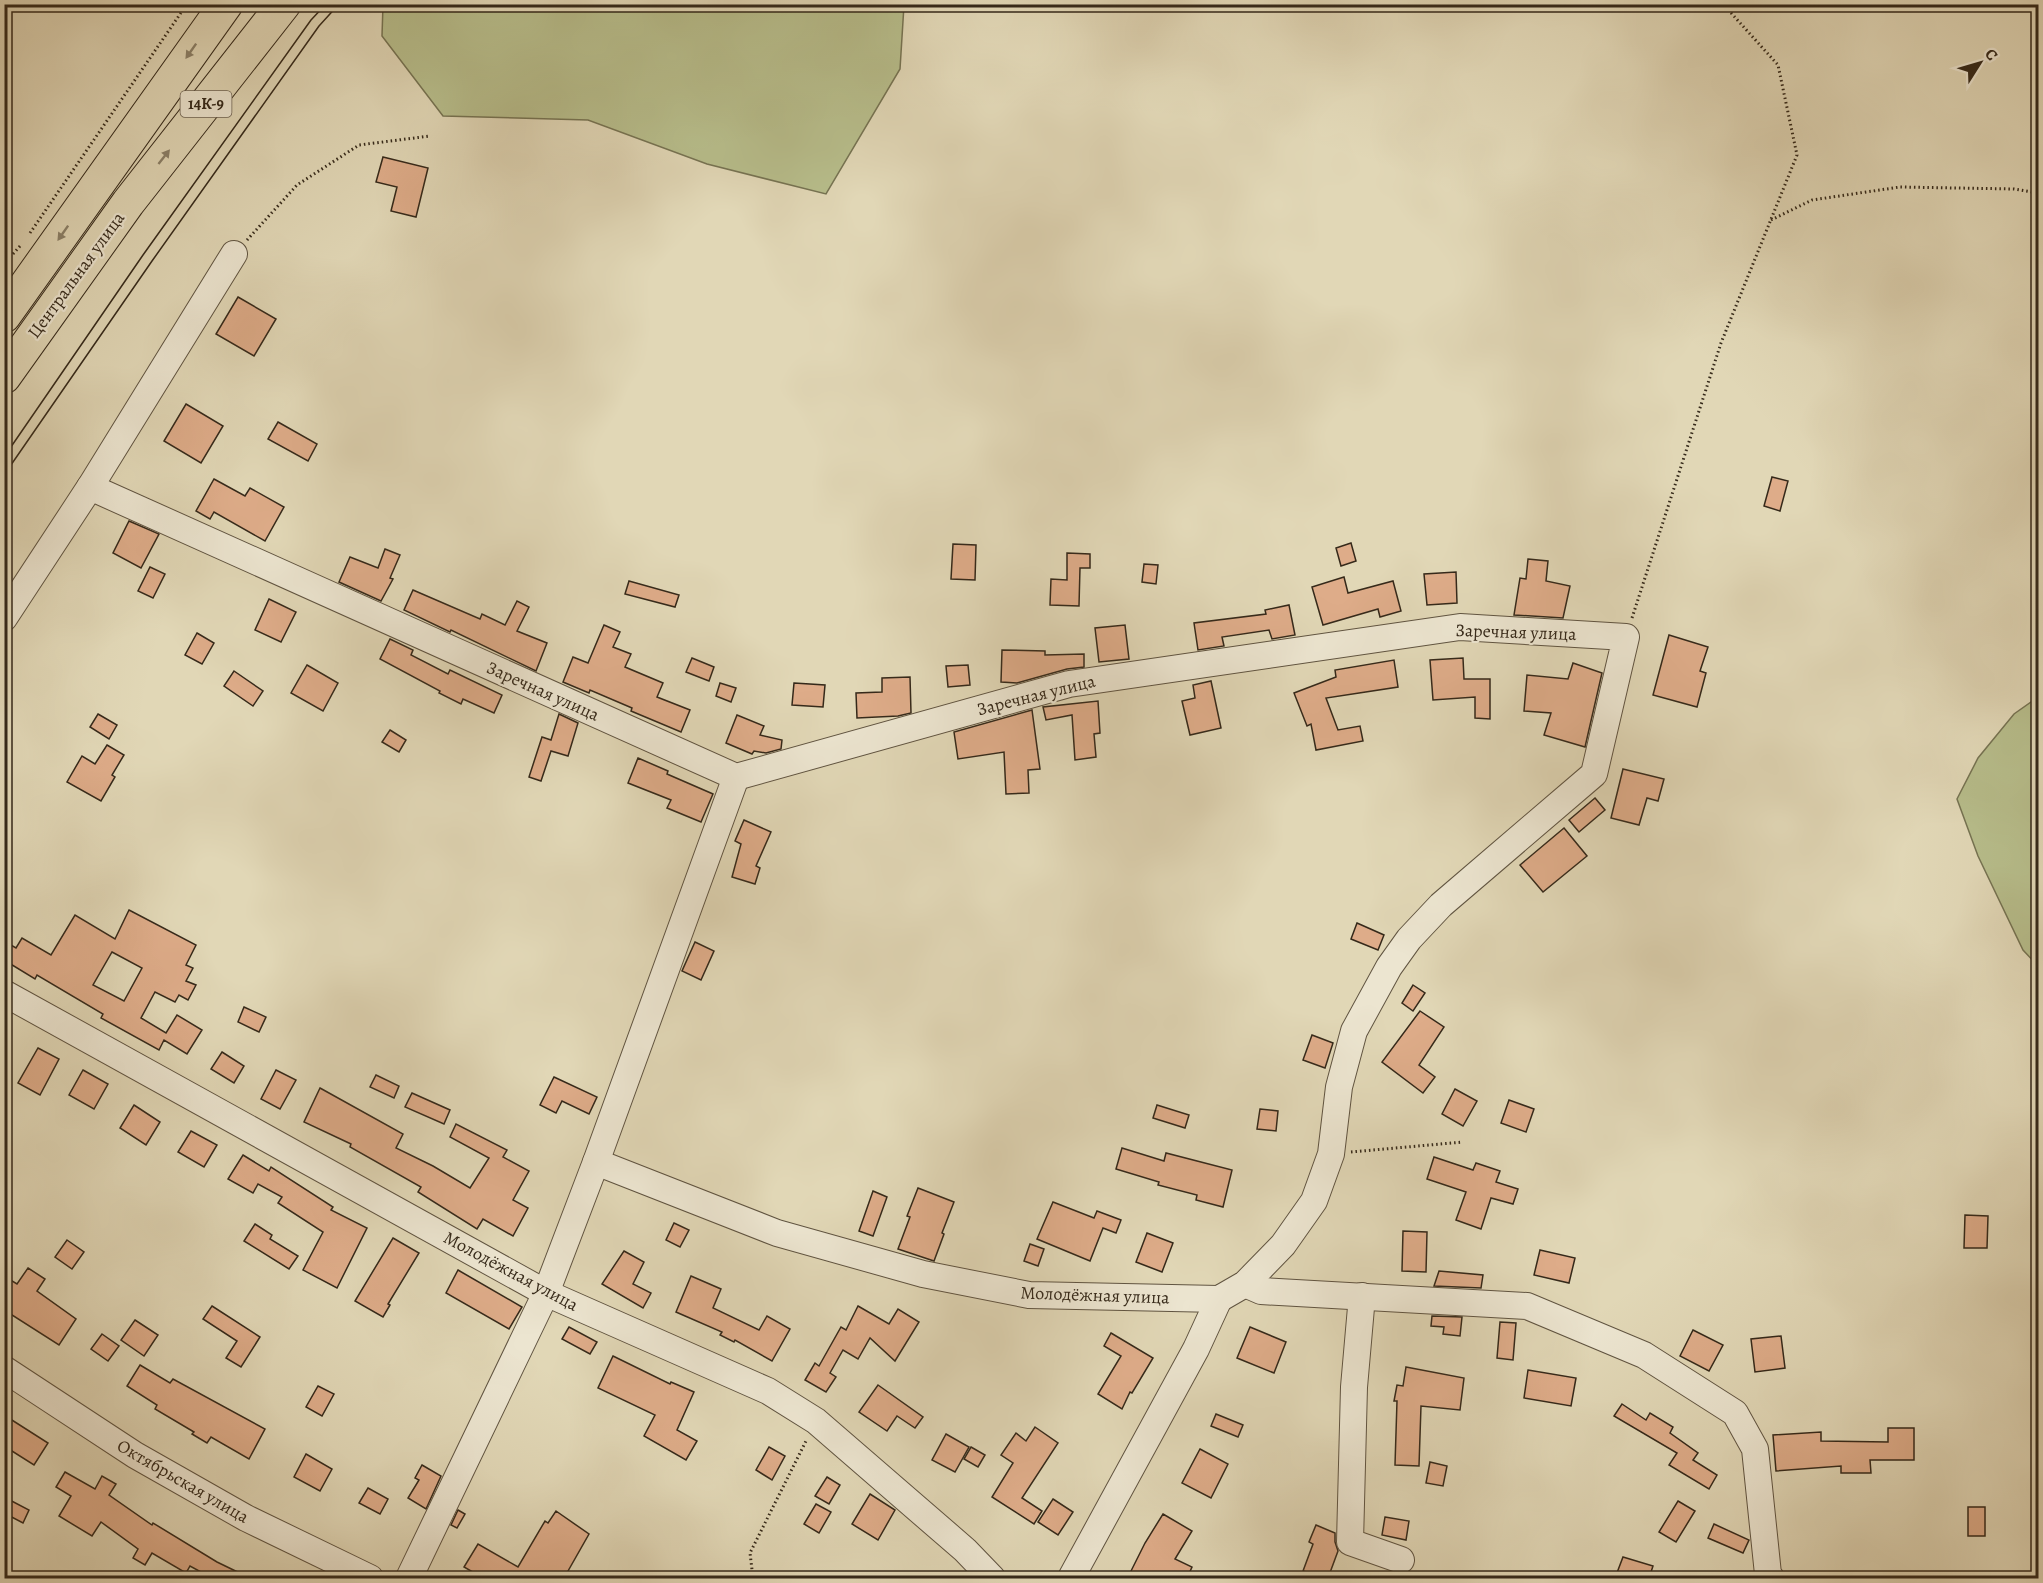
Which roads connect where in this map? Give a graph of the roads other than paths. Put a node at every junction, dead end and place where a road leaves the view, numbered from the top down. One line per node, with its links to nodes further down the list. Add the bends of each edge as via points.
1 (226, 4): 4 (main road, Центральная улица / 14К-9, one-way to 4)
2 (284, 4): 5 (main road, Центральная улица / 14К-9, one-way to 2, via 128,203)
3 (234, 254): 6 (street)
4 (4, 316)
5 (4, 377)
6 (90, 487): 7 (street); 8 (street, Заречная улица)
7 (4, 618)
8 (736, 777): 10 (street); 11 (street, Заречная улица, via 1069,684 1460,627 1626,637 1594,774 1441,905 1389,967 1354,1031 1338,1087 1331,1154 1314,1201 1283,1245)
9 (4, 993): 12 (street, Молодёжная улица)
10 (596, 1162): 12 (street); 14 (street, Молодёжная улица, via 777,1233 923,1274 1029,1295)
11 (1245, 1284): 13 (street, via 1261,1291); 14 (street)
12 (546, 1293): 18 (street); 19 (street, Молодёжная улица, via 768,1390 816,1421)
13 (1362, 1296): 16 (street, via 1354,1387 1350,1542); 21 (street, via 1527,1306 1644,1355 1735,1413 1755,1449)
14 (1219, 1299): 20 (street, via 1196,1349)
15 (4, 1369): 17 (street, Октябрьская улица, via 135,1455 246,1518)
16 (1401, 1560)
17 (370, 1578)
18 (409, 1578)
19 (992, 1578)
20 (1071, 1578)
21 (1771, 1578)

